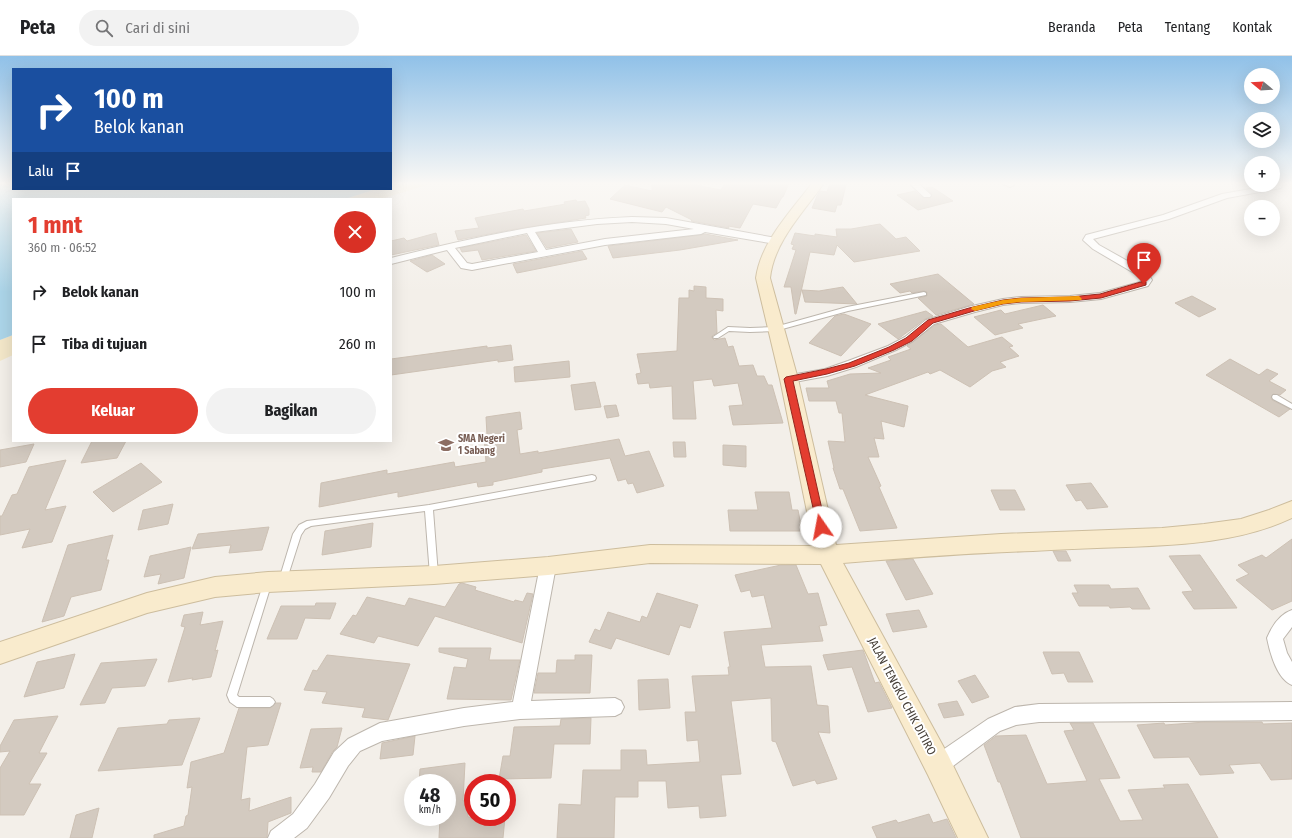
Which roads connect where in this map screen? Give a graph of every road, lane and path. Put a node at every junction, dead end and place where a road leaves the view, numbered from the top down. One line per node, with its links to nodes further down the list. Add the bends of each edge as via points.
1 (792, 219): 5 (street, JALAN TENGKU CHIK DITIRO)
2 (1156, 219): 12 (street, via 1089,237 1088,240 1143,274 1147,280 1144,284 1101,296 1021,300 972,309 930,322 909,339 852,364)
3 (530, 230): 4 (street, via 630,221 677,223); 6 (street); 7 (street)
4 (710, 230): 5 (street); 7 (street, via 605,242)
5 (776, 241): 10 (street, JALAN TENGKU CHIK DITIRO, via 767,256 762,272)
6 (450, 247): 7 (street, via 461,263 468,267); 8 (street)
7 (544, 254)
8 (392, 261)
9 (924, 294): 10 (lane, via 847,309)
10 (775, 329): 11 (lane, via 728,329); 12 (street, JALAN TENGKU CHIK DITIRO)
11 (716, 336)
12 (789, 379): 18 (street, JALAN TENGKU CHIK DITIRO)
13 (1275, 397): 14 (lane)
14 (1292, 407)
15 (592, 478): 16 (lane)
16 (429, 508): 20 (lane); 21 (lane, via 310,523 296,534)
17 (1292, 509): 18 (street, via 1248,525 1204,533 1109,540 1001,543)
18 (827, 556): 19 (street, via 650,554); 29 (street, JALAN TENGKU CHIK DITIRO)
19 (548, 566): 20 (street); 27 (street)
20 (434, 575): 21 (street)
21 (275, 582): 23 (street, via 215,587 147,603); 25 (lane, via 232,695 237,702)
22 (1292, 617): 24 (street, via 1275,638 1279,656)
23 (0, 653)
24 (1292, 677)
25 (270, 702)
26 (615, 707): 27 (street)
27 (520, 710): 30 (street, via 380,732 354,745 341,759 300,822)
28 (1292, 711): 29 (street, via 1039,713 1015,716 994,725)
29 (938, 765): 31 (street, JALAN TENGKU CHIK DITIRO)
30 (278, 838)
31 (972, 838)

